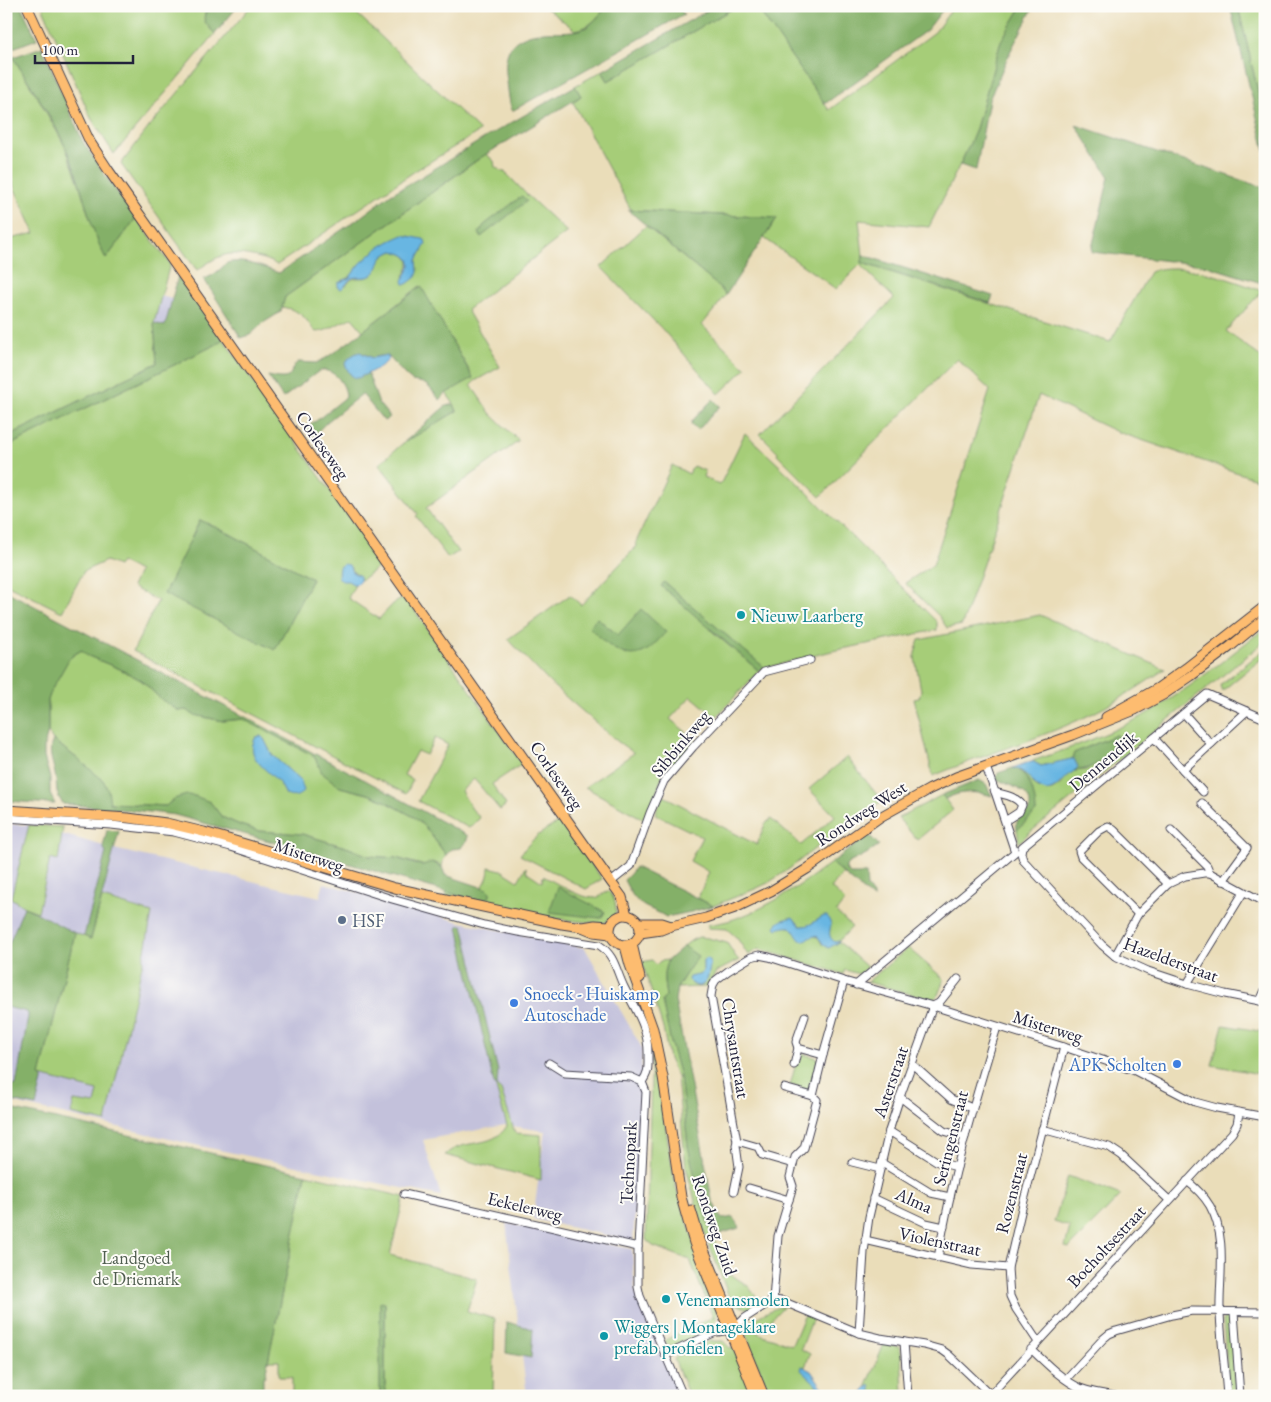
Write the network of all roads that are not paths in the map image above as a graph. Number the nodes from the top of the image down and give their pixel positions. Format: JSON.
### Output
{"nodes":[{"id":1,"x":27,"y":6,"type":"edge"},
{"id":2,"x":1265,"y":606,"type":"edge"},
{"id":3,"x":1265,"y":618,"type":"edge"},
{"id":4,"x":810,"y":660,"type":"dead end"},
{"id":5,"x":1247,"y":711,"type":"junction"},
{"id":6,"x":1187,"y":717,"type":"dead end"},
{"id":7,"x":1265,"y":719,"type":"edge"},
{"id":8,"x":1073,"y":735,"type":"junction"},
{"id":9,"x":1154,"y":738,"type":"junction"},
{"id":10,"x":1211,"y":744,"type":"junction"},
{"id":11,"x":986,"y":767,"type":"junction"},
{"id":12,"x":1183,"y":770,"type":"junction"},
{"id":13,"x":995,"y":792,"type":"junction"},
{"id":14,"x":1203,"y":792,"type":"dead end"},
{"id":15,"x":1202,"y":803,"type":"dead end"},
{"id":16,"x":6,"y":810,"type":"edge"},
{"id":17,"x":6,"y":818,"type":"edge"},
{"id":18,"x":1005,"y":821,"type":"junction"},
{"id":19,"x":1171,"y":830,"type":"dead end"},
{"id":20,"x":1021,"y":853,"type":"joint"},
{"id":21,"x":1210,"y":874,"type":"junction"},
{"id":22,"x":1223,"y":881,"type":"junction"},
{"id":23,"x":1168,"y":884,"type":"junction"},
{"id":24,"x":613,"y":885,"type":"junction"},
{"id":25,"x":1243,"y":893,"type":"junction"},
{"id":26,"x":1265,"y":903,"type":"edge"},
{"id":27,"x":1138,"y":914,"type":"junction"},
{"id":28,"x":624,"y":915,"type":"junction"},
{"id":29,"x":640,"y":928,"type":"junction"},
{"id":30,"x":610,"y":930,"type":"junction"},
{"id":31,"x":599,"y":945,"type":"joint"},
{"id":32,"x":628,"y":945,"type":"junction"},
{"id":33,"x":1115,"y":956,"type":"junction"},
{"id":34,"x":958,"y":979,"type":"dead end"},
{"id":35,"x":844,"y":981,"type":"junction"},
{"id":36,"x":1187,"y":984,"type":"junction"},
{"id":37,"x":856,"y":985,"type":"junction"},
{"id":38,"x":1265,"y":990,"type":"edge"},
{"id":39,"x":1262,"y":1001,"type":"edge"},
{"id":40,"x":933,"y":1006,"type":"junction"},
{"id":41,"x":805,"y":1016,"type":"dead end"},
{"id":42,"x":997,"y":1027,"type":"junction"},
{"id":43,"x":1064,"y":1047,"type":"junction"},
{"id":44,"x":798,"y":1048,"type":"junction"},
{"id":45,"x":823,"y":1056,"type":"junction"},
{"id":46,"x":548,"y":1064,"type":"dead end"},
{"id":47,"x":912,"y":1064,"type":"junction"},
{"id":48,"x":794,"y":1065,"type":"dead end"},
{"id":49,"x":642,"y":1082,"type":"junction"},
{"id":50,"x":784,"y":1088,"type":"dead end"},
{"id":51,"x":813,"y":1096,"type":"junction"},
{"id":52,"x":900,"y":1098,"type":"junction"},
{"id":53,"x":972,"y":1108,"type":"junction"},
{"id":54,"x":1239,"y":1113,"type":"junction"},
{"id":55,"x":1265,"y":1117,"type":"edge"},
{"id":56,"x":1042,"y":1129,"type":"junction"},
{"id":57,"x":889,"y":1131,"type":"junction"},
{"id":58,"x":964,"y":1137,"type":"junction"},
{"id":59,"x":737,"y":1141,"type":"junction"},
{"id":60,"x":852,"y":1162,"type":"dead end"},
{"id":61,"x":794,"y":1164,"type":"junction"},
{"id":62,"x":881,"y":1166,"type":"junction"},
{"id":63,"x":957,"y":1167,"type":"junction"},
{"id":64,"x":1187,"y":1181,"type":"junction"},
{"id":65,"x":749,"y":1188,"type":"dead end"},
{"id":66,"x":734,"y":1191,"type":"dead end"},
{"id":67,"x":404,"y":1194,"type":"dead end"},
{"id":68,"x":950,"y":1197,"type":"junction"},
{"id":69,"x":874,"y":1198,"type":"junction"},
{"id":70,"x":789,"y":1200,"type":"junction"},
{"id":71,"x":1169,"y":1200,"type":"junction"},
{"id":72,"x":944,"y":1227,"type":"junction"},
{"id":73,"x":865,"y":1240,"type":"junction"},
{"id":74,"x":638,"y":1247,"type":"junction"},
{"id":75,"x":938,"y":1258,"type":"junction"},
{"id":76,"x":1008,"y":1268,"type":"junction"},
{"id":77,"x":773,"y":1300,"type":"junction"},
{"id":78,"x":1220,"y":1312,"type":"junction"},
{"id":79,"x":1234,"y":1312,"type":"junction"},
{"id":80,"x":1265,"y":1312,"type":"edge"},
{"id":81,"x":731,"y":1325,"type":"junction"},
{"id":82,"x":859,"y":1333,"type":"junction"},
{"id":83,"x":904,"y":1342,"type":"junction"},
{"id":84,"x":1038,"y":1342,"type":"junction"},
{"id":85,"x":1031,"y":1349,"type":"junction"},
{"id":86,"x":666,"y":1355,"type":"junction"},
{"id":87,"x":1066,"y":1379,"type":"junction"},
{"id":88,"x":989,"y":1395,"type":"edge"},
{"id":89,"x":683,"y":1396,"type":"edge"},
{"id":90,"x":756,"y":1396,"type":"edge"},
{"id":91,"x":764,"y":1396,"type":"edge"},
{"id":92,"x":908,"y":1396,"type":"edge"},
{"id":93,"x":1115,"y":1396,"type":"edge"},
{"id":94,"x":1227,"y":1396,"type":"edge"},
{"id":95,"x":1240,"y":1396,"type":"edge"}],
"edges":[{"from":1,"to":24,"type":"main road","name":"Corleseweg"},
{"from":2,"to":8,"type":"main road","name":"Rondweg West"},
{"from":3,"to":8,"type":"main road","name":"Rondweg West"},
{"from":4,"to":24,"type":"street","name":"Sibbinkweg"},
{"from":5,"to":7,"type":"street"},
{"from":5,"to":9,"type":"street","name":"Dennendijk"},
{"from":5,"to":10,"type":"street"},
{"from":6,"to":10,"type":"street"},
{"from":8,"to":11,"type":"main road","name":"Rondweg West"},
{"from":9,"to":12,"type":"street"},
{"from":9,"to":20,"type":"street","name":"Dennendijk"},
{"from":10,"to":12,"type":"street"},
{"from":11,"to":13,"type":"street"},
{"from":11,"to":29,"type":"main road","name":"Rondweg West"},
{"from":12,"to":14,"type":"street"},
{"from":13,"to":18,"type":"street"},
{"from":13,"to":18,"type":"street"},
{"from":15,"to":22,"type":"street"},
{"from":16,"to":30,"type":"main road","name":"Misterweg"},
{"from":17,"to":31,"type":"street","name":"Misterweg"},
{"from":18,"to":37,"type":"street"},
{"from":19,"to":21,"type":"street"},
{"from":20,"to":33,"type":"street","name":"Hazelderstraat"},
{"from":21,"to":22,"type":"street"},
{"from":21,"to":23,"type":"street"},
{"from":22,"to":25,"type":"street"},
{"from":23,"to":27,"type":"street"},
{"from":23,"to":27,"type":"street"},
{"from":24,"to":28,"type":"main road","name":"Corleseweg"},
{"from":25,"to":26,"type":"street"},
{"from":25,"to":36,"type":"street"},
{"from":27,"to":33,"type":"street"},
{"from":28,"to":29,"type":"main road"},
{"from":28,"to":30,"type":"main road"},
{"from":29,"to":32,"type":"main road"},
{"from":30,"to":32,"type":"main road"},
{"from":31,"to":49,"type":"street","name":"Technopark"},
{"from":32,"to":81,"type":"main road","name":"Rondweg Zuid"},
{"from":33,"to":36,"type":"street","name":"Hazelderstraat"},
{"from":34,"to":40,"type":"street"},
{"from":35,"to":37,"type":"street","name":"Misterweg"},
{"from":35,"to":45,"type":"street"},
{"from":35,"to":59,"type":"street","name":"Chrysantstraat"},
{"from":36,"to":39,"type":"street","name":"Hazelderstraat"},
{"from":37,"to":40,"type":"street","name":"Misterweg"},
{"from":38,"to":39,"type":"street"},
{"from":40,"to":42,"type":"street","name":"Misterweg"},
{"from":40,"to":47,"type":"street","name":"Asterstraat"},
{"from":41,"to":44,"type":"street"},
{"from":42,"to":43,"type":"street","name":"Misterweg"},
{"from":42,"to":53,"type":"street","name":"Seringenstraat"},
{"from":43,"to":54,"type":"street","name":"Misterweg"},
{"from":43,"to":56,"type":"street","name":"Rozenstraat"},
{"from":44,"to":45,"type":"street"},
{"from":44,"to":48,"type":"street"},
{"from":45,"to":51,"type":"street"},
{"from":46,"to":49,"type":"street"},
{"from":47,"to":52,"type":"street","name":"Asterstraat"},
{"from":47,"to":53,"type":"street"},
{"from":49,"to":74,"type":"street","name":"Technopark"},
{"from":50,"to":51,"type":"street"},
{"from":51,"to":61,"type":"street"},
{"from":52,"to":57,"type":"street","name":"Asterstraat"},
{"from":52,"to":58,"type":"street"},
{"from":53,"to":58,"type":"street","name":"Seringenstraat"},
{"from":54,"to":55,"type":"street","name":"Misterweg"},
{"from":54,"to":64,"type":"street","name":"Bocholtsestraat"},
{"from":56,"to":71,"type":"street"},
{"from":56,"to":76,"type":"street","name":"Rozenstraat"},
{"from":57,"to":62,"type":"street","name":"Asterstraat"},
{"from":57,"to":63,"type":"street"},
{"from":58,"to":63,"type":"street","name":"Seringenstraat"},
{"from":59,"to":61,"type":"street"},
{"from":59,"to":66,"type":"street","name":"Chrysantstraat"},
{"from":60,"to":62,"type":"street"},
{"from":61,"to":70,"type":"street"},
{"from":62,"to":68,"type":"street","name":"Alma"},
{"from":62,"to":69,"type":"street","name":"Asterstraat"},
{"from":63,"to":68,"type":"street","name":"Seringenstraat"},
{"from":64,"to":71,"type":"street","name":"Bocholtsestraat"},
{"from":64,"to":78,"type":"street"},
{"from":65,"to":70,"type":"street"},
{"from":67,"to":74,"type":"street","name":"Eekelerweg"},
{"from":68,"to":72,"type":"street","name":"Seringenstraat"},
{"from":69,"to":72,"type":"street","name":"Alma"},
{"from":69,"to":73,"type":"street","name":"Asterstraat"},
{"from":70,"to":77,"type":"street"},
{"from":71,"to":84,"type":"street","name":"Bocholtsestraat"},
{"from":72,"to":75,"type":"street","name":"Seringenstraat"},
{"from":73,"to":75,"type":"street","name":"Violenstraat"},
{"from":73,"to":82,"type":"street","name":"Asterstraat"},
{"from":74,"to":86,"type":"street","name":"Technopark"},
{"from":75,"to":76,"type":"street","name":"Violenstraat"},
{"from":76,"to":84,"type":"street","name":"Rozenstraat"},
{"from":77,"to":81,"type":"street"},
{"from":77,"to":82,"type":"street"},
{"from":78,"to":79,"type":"street"},
{"from":78,"to":87,"type":"street"},
{"from":78,"to":94,"type":"street"},
{"from":79,"to":80,"type":"street"},
{"from":79,"to":95,"type":"street"},
{"from":81,"to":86,"type":"street"},
{"from":81,"to":90,"type":"main road","name":"Rondweg Zuid"},
{"from":81,"to":91,"type":"main road","name":"Rondweg Zuid"},
{"from":82,"to":83,"type":"street"},
{"from":83,"to":88,"type":"street"},
{"from":83,"to":92,"type":"street"},
{"from":84,"to":85,"type":"street","name":"Bocholtsestraat"},
{"from":85,"to":87,"type":"street"},
{"from":85,"to":88,"type":"street","name":"Bocholtsestraat"},
{"from":86,"to":89,"type":"street","name":"Technopark"},
{"from":87,"to":93,"type":"street"}]}
